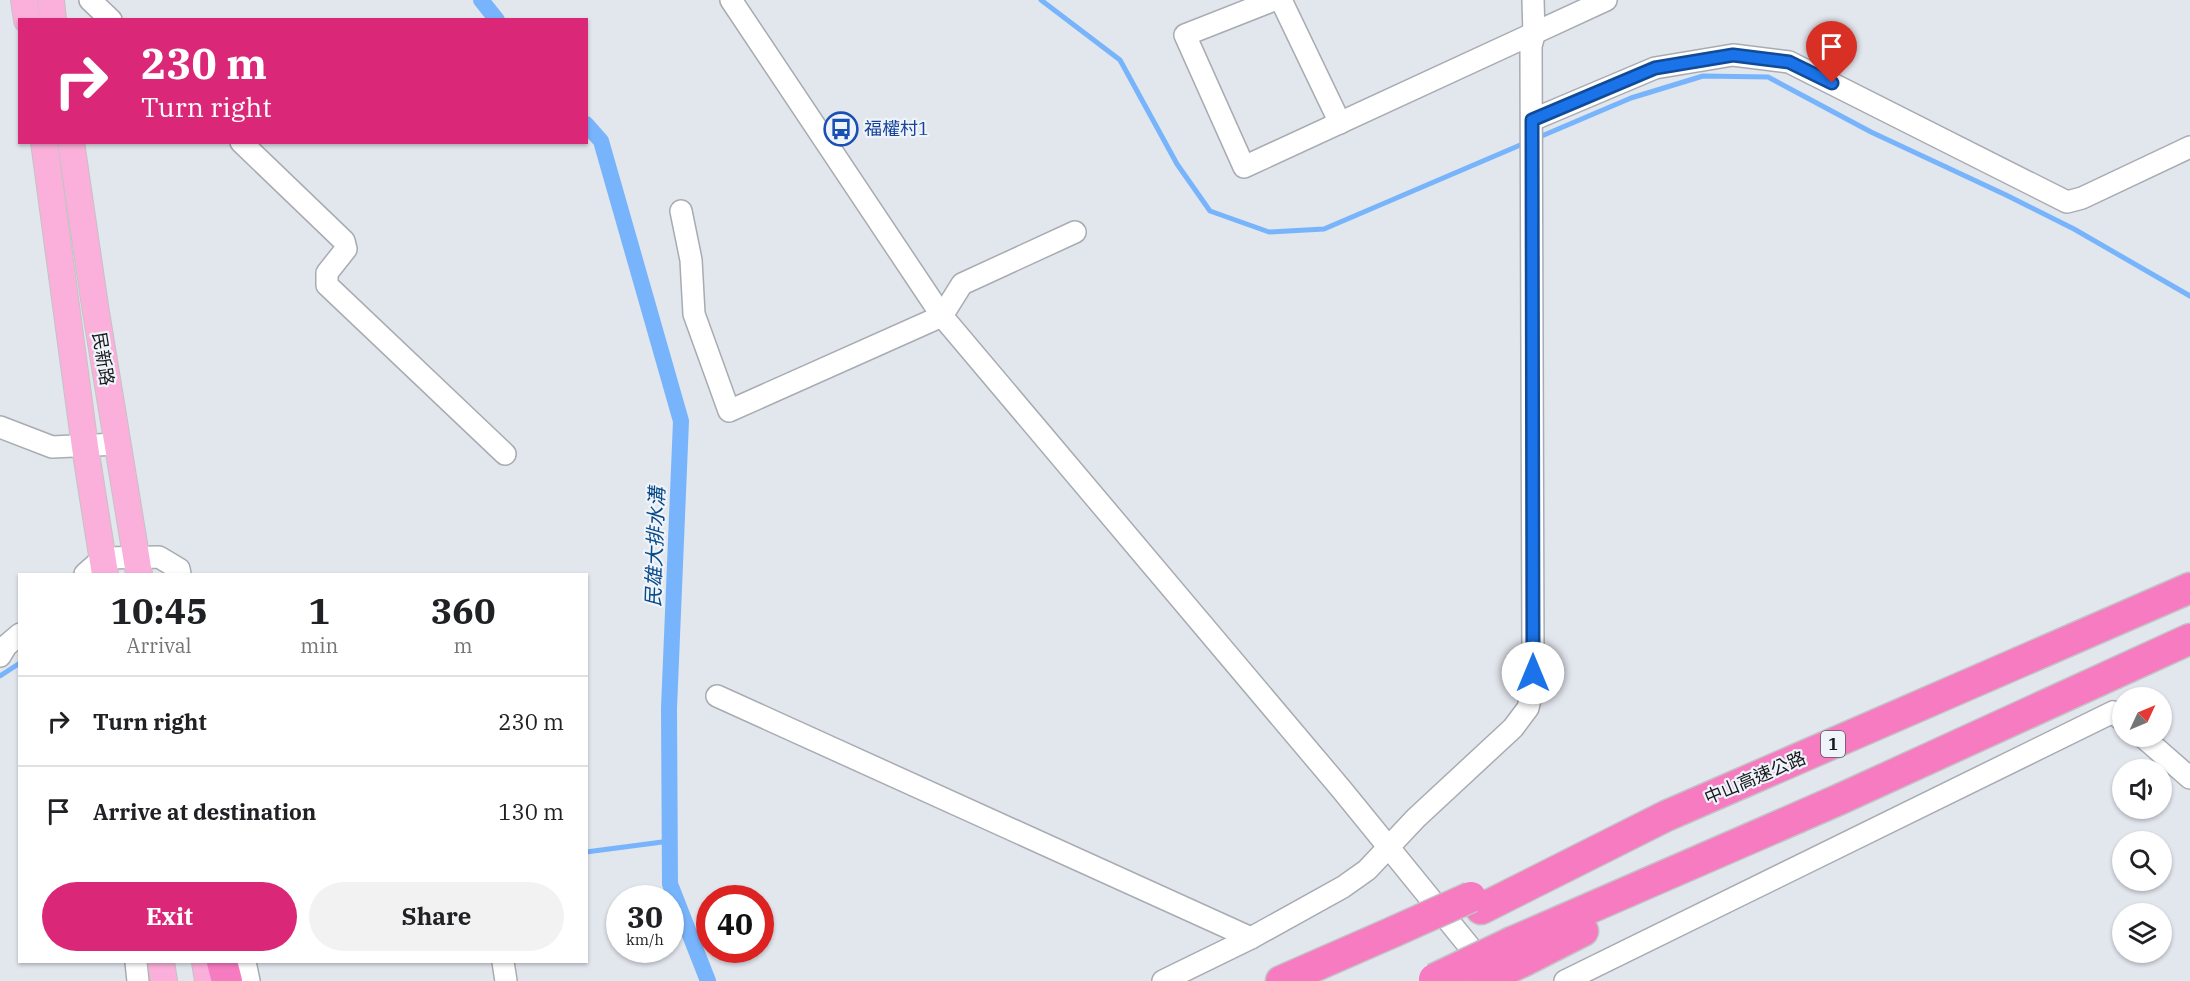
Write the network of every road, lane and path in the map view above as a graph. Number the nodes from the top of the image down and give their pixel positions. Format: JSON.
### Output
{"nodes":[{"id":1,"x":24,"y":0,"type":"edge"},
{"id":2,"x":51,"y":0,"type":"edge"},
{"id":3,"x":90,"y":0,"type":"edge"},
{"id":4,"x":731,"y":0,"type":"edge"},
{"id":5,"x":1274,"y":0,"type":"edge"},
{"id":6,"x":1281,"y":0,"type":"edge"},
{"id":7,"x":1533,"y":0,"type":"edge"},
{"id":8,"x":1606,"y":0,"type":"edge"},
{"id":9,"x":27,"y":18,"type":"edge"},
{"id":10,"x":53,"y":18,"type":"edge"},
{"id":11,"x":109,"y":18,"type":"edge"},
{"id":12,"x":1534,"y":35,"type":"junction"},
{"id":13,"x":1340,"y":123,"type":"junction"},
{"id":14,"x":1532,"y":133,"type":"junction"},
{"id":15,"x":44,"y":144,"type":"edge"},
{"id":16,"x":71,"y":144,"type":"edge"},
{"id":17,"x":242,"y":144,"type":"edge"},
{"id":18,"x":2190,"y":147,"type":"edge"},
{"id":19,"x":681,"y":210,"type":"dead end"},
{"id":20,"x":1075,"y":232,"type":"dead end"},
{"id":21,"x":942,"y":316,"type":"junction"},
{"id":22,"x":0,"y":427,"type":"edge"},
{"id":23,"x":118,"y":444,"type":"junction"},
{"id":24,"x":85,"y":447,"type":"junction"},
{"id":25,"x":505,"y":454,"type":"dead end"},
{"id":26,"x":138,"y":566,"type":"edge"},
{"id":27,"x":98,"y":569,"type":"edge"},
{"id":28,"x":180,"y":573,"type":"edge"},
{"id":29,"x":2190,"y":588,"type":"edge"},
{"id":30,"x":18,"y":636,"type":"edge"},
{"id":31,"x":2190,"y":639,"type":"edge"},
{"id":32,"x":0,"y":656,"type":"edge"},
{"id":33,"x":717,"y":696,"type":"dead end"},
{"id":34,"x":2112,"y":712,"type":"edge"},
{"id":35,"x":2155,"y":747,"type":"edge"},
{"id":36,"x":2190,"y":778,"type":"edge"},
{"id":37,"x":1388,"y":848,"type":"junction"},
{"id":38,"x":1251,"y":938,"type":"junction"},
{"id":39,"x":1399,"y":939,"type":"junction"},
{"id":40,"x":1518,"y":952,"type":"junction"},
{"id":41,"x":136,"y":963,"type":"edge"},
{"id":42,"x":161,"y":963,"type":"edge"},
{"id":43,"x":205,"y":963,"type":"edge"},
{"id":44,"x":222,"y":963,"type":"edge"},
{"id":45,"x":245,"y":963,"type":"edge"},
{"id":46,"x":503,"y":963,"type":"edge"},
{"id":47,"x":1431,"y":980,"type":"edge"},
{"id":48,"x":138,"y":981,"type":"edge"},
{"id":49,"x":164,"y":981,"type":"edge"},
{"id":50,"x":207,"y":981,"type":"edge"},
{"id":51,"x":227,"y":981,"type":"edge"},
{"id":52,"x":249,"y":981,"type":"edge"},
{"id":53,"x":506,"y":981,"type":"edge"},
{"id":54,"x":1163,"y":981,"type":"edge"},
{"id":55,"x":1281,"y":981,"type":"edge"},
{"id":56,"x":1326,"y":981,"type":"edge"},
{"id":57,"x":1481,"y":981,"type":"edge"},
{"id":58,"x":1497,"y":981,"type":"edge"},
{"id":59,"x":1565,"y":981,"type":"edge"}],
"edges":[{"from":1,"to":9,"type":"main road"},
{"from":2,"to":10,"type":"main road"},
{"from":3,"to":11,"type":"street"},
{"from":4,"to":21,"type":"street"},
{"from":5,"to":13,"type":"street"},
{"from":6,"to":13,"type":"street"},
{"from":7,"to":12,"type":"street"},
{"from":8,"to":12,"type":"street"},
{"from":12,"to":13,"type":"street"},
{"from":12,"to":14,"type":"street"},
{"from":14,"to":18,"type":"street"},
{"from":14,"to":37,"type":"street"},
{"from":15,"to":24,"type":"main road","name":"民新路"},
{"from":16,"to":23,"type":"main road","name":"民新路"},
{"from":17,"to":25,"type":"street"},
{"from":19,"to":21,"type":"street"},
{"from":20,"to":21,"type":"street"},
{"from":21,"to":37,"type":"street"},
{"from":22,"to":24,"type":"street"},
{"from":23,"to":24,"type":"street"},
{"from":23,"to":26,"type":"main road","name":"民新路"},
{"from":24,"to":27,"type":"main road","name":"民新路"},
{"from":26,"to":27,"type":"street"},
{"from":26,"to":28,"type":"street"},
{"from":29,"to":39,"type":"highway","name":"中山高速公路","number":"1"},
{"from":30,"to":32,"type":"street"},
{"from":31,"to":40,"type":"highway"},
{"from":33,"to":38,"type":"street"},
{"from":34,"to":59,"type":"street"},
{"from":35,"to":36,"type":"street"},
{"from":37,"to":38,"type":"street"},
{"from":37,"to":58,"type":"street"},
{"from":38,"to":54,"type":"street"},
{"from":39,"to":55,"type":"highway"},
{"from":39,"to":56,"type":"highway","name":"中山高速公路","number":"1"},
{"from":40,"to":47,"type":"highway","bridge":true},
{"from":40,"to":57,"type":"highway","bridge":true},
{"from":41,"to":48,"type":"street"},
{"from":42,"to":49,"type":"main road"},
{"from":43,"to":50,"type":"main road"},
{"from":44,"to":51,"type":"highway"},
{"from":45,"to":52,"type":"street"},
{"from":46,"to":53,"type":"street"}]}
